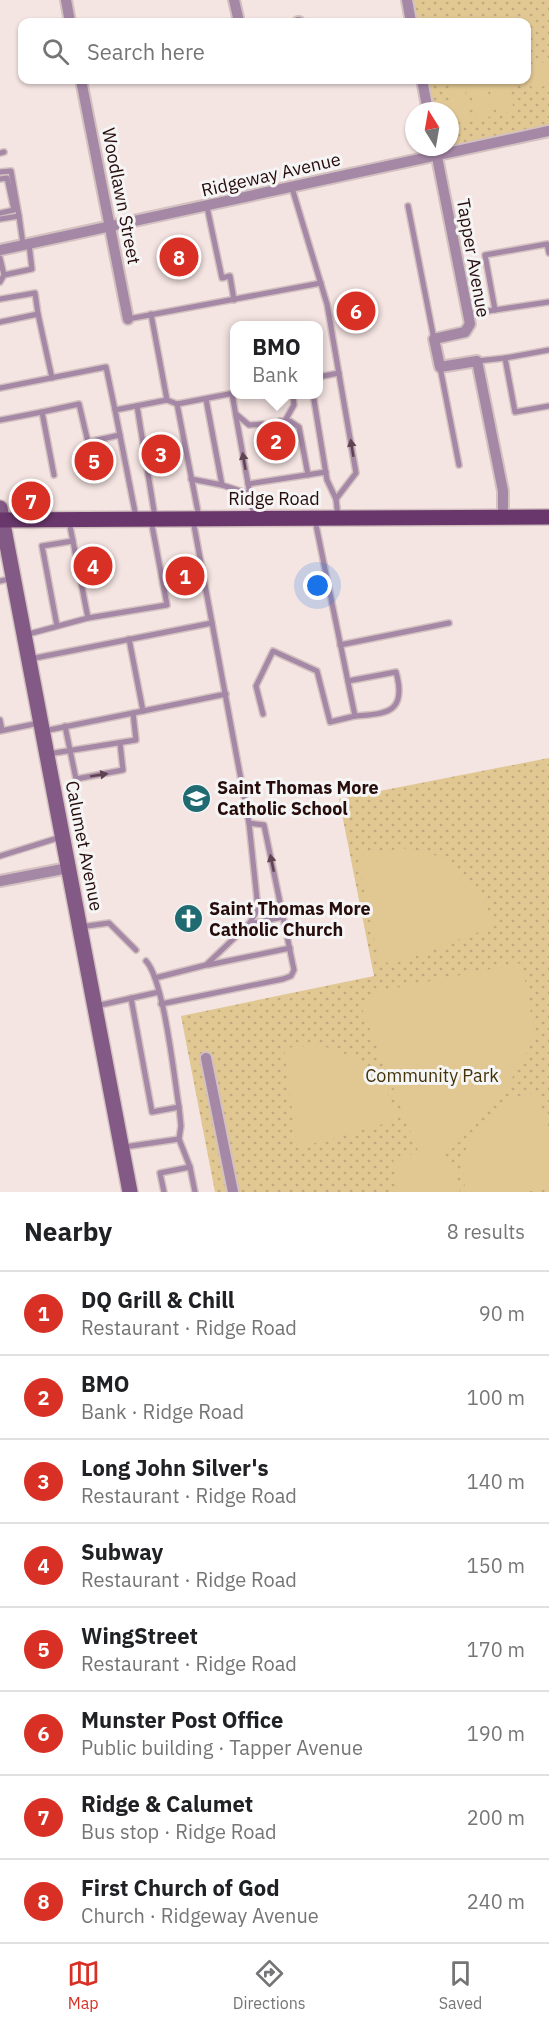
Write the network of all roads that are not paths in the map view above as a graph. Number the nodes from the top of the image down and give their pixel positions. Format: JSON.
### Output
{"nodes":[{"id":1,"x":66,"y":0,"type":"edge"},
{"id":2,"x":234,"y":0,"type":"edge"},
{"id":3,"x":407,"y":0,"type":"edge"},
{"id":4,"x":69,"y":18,"type":"edge"},
{"id":5,"x":238,"y":18,"type":"edge"},
{"id":6,"x":410,"y":18,"type":"edge"},
{"id":7,"x":82,"y":84,"type":"edge"},
{"id":8,"x":423,"y":84,"type":"edge"},
{"id":9,"x":426,"y":102,"type":"edge"},
{"id":10,"x":549,"y":131,"type":"edge"},
{"id":11,"x":459,"y":147,"type":"edge"},
{"id":12,"x":417,"y":156,"type":"edge"},
{"id":13,"x":437,"y":156,"type":"edge"},
{"id":14,"x":0,"y":172,"type":"edge"},
{"id":15,"x":0,"y":179,"type":"edge"},
{"id":16,"x":292,"y":188,"type":"junction"},
{"id":17,"x":408,"y":206,"type":"dead end"},
{"id":18,"x":207,"y":207,"type":"junction"},
{"id":19,"x":0,"y":213,"type":"edge"},
{"id":20,"x":19,"y":216,"type":"junction"},
{"id":21,"x":0,"y":219,"type":"edge"},
{"id":22,"x":110,"y":227,"type":"junction"},
{"id":23,"x":26,"y":244,"type":"junction"},
{"id":24,"x":0,"y":250,"type":"edge"},
{"id":25,"x":549,"y":253,"type":"edge"},
{"id":26,"x":0,"y":258,"type":"edge"},
{"id":27,"x":4,"y":275,"type":"junction"},
{"id":28,"x":0,"y":282,"type":"edge"},
{"id":29,"x":321,"y":283,"type":"junction"},
{"id":30,"x":0,"y":299,"type":"edge"},
{"id":31,"x":234,"y":300,"type":"junction"},
{"id":32,"x":549,"y":302,"type":"edge"},
{"id":33,"x":495,"y":310,"type":"junction"},
{"id":34,"x":38,"y":314,"type":"junction"},
{"id":35,"x":152,"y":314,"type":"junction"},
{"id":36,"x":468,"y":314,"type":"junction"},
{"id":37,"x":128,"y":319,"type":"joint"},
{"id":38,"x":0,"y":322,"type":"edge"},
{"id":39,"x":434,"y":339,"type":"junction"},
{"id":40,"x":549,"y":350,"type":"edge"},
{"id":41,"x":505,"y":358,"type":"junction"},
{"id":42,"x":477,"y":361,"type":"junction"},
{"id":43,"x":440,"y":367,"type":"junction"},
{"id":44,"x":339,"y":373,"type":"junction"},
{"id":45,"x":323,"y":376,"type":"edge"},
{"id":46,"x":52,"y":378,"type":"junction"},
{"id":47,"x":0,"y":388,"type":"edge"},
{"id":48,"x":230,"y":394,"type":"edge"},
{"id":49,"x":206,"y":399,"type":"junction"},
{"id":50,"x":234,"y":399,"type":"edge"},
{"id":51,"x":293,"y":399,"type":"edge"},
{"id":52,"x":314,"y":399,"type":"edge"},
{"id":53,"x":167,"y":400,"type":"junction"},
{"id":54,"x":177,"y":404,"type":"junction"},
{"id":55,"x":137,"y":406,"type":"junction"},
{"id":56,"x":549,"y":406,"type":"edge"},
{"id":57,"x":115,"y":410,"type":"junction"},
{"id":58,"x":42,"y":412,"type":"junction"},
{"id":59,"x":235,"y":413,"type":"junction"},
{"id":60,"x":0,"y":420,"type":"edge"},
{"id":61,"x":263,"y":424,"type":"dead end"},
{"id":62,"x":120,"y":435,"type":"junction"},
{"id":63,"x":459,"y":465,"type":"dead end"},
{"id":64,"x":326,"y":472,"type":"junction"},
{"id":65,"x":54,"y":475,"type":"dead end"},
{"id":66,"x":308,"y":475,"type":"junction"},
{"id":67,"x":191,"y":479,"type":"junction"},
{"id":68,"x":248,"y":484,"type":"junction"},
{"id":69,"x":222,"y":485,"type":"junction"},
{"id":70,"x":249,"y":494,"type":"junction"},
{"id":71,"x":336,"y":499,"type":"junction"},
{"id":72,"x":1,"y":516,"type":"edge"},
{"id":73,"x":549,"y":517,"type":"edge"},
{"id":74,"x":254,"y":518,"type":"junction"},
{"id":75,"x":315,"y":518,"type":"junction"},
{"id":76,"x":338,"y":518,"type":"junction"},
{"id":77,"x":503,"y":518,"type":"junction"},
{"id":78,"x":69,"y":519,"type":"junction"},
{"id":79,"x":147,"y":519,"type":"junction"},
{"id":80,"x":196,"y":519,"type":"junction"},
{"id":81,"x":73,"y":541,"type":"junction"},
{"id":82,"x":7,"y":579,"type":"edge"},
{"id":83,"x":88,"y":618,"type":"junction"},
{"id":84,"x":212,"y":623,"type":"junction"},
{"id":85,"x":449,"y":623,"type":"dead end"},
{"id":86,"x":57,"y":626,"type":"junction"},
{"id":87,"x":24,"y":635,"type":"junction"},
{"id":88,"x":129,"y":639,"type":"junction"},
{"id":89,"x":340,"y":645,"type":"junction"},
{"id":90,"x":28,"y":659,"type":"junction"},
{"id":91,"x":348,"y":681,"type":"junction"},
{"id":92,"x":226,"y":694,"type":"junction"},
{"id":93,"x":143,"y":711,"type":"junction"},
{"id":94,"x":133,"y":713,"type":"junction"},
{"id":95,"x":263,"y":714,"type":"dead end"},
{"id":96,"x":354,"y":716,"type":"junction"},
{"id":97,"x":0,"y":720,"type":"edge"},
{"id":98,"x":65,"y":726,"type":"junction"},
{"id":99,"x":41,"y":727,"type":"junction"},
{"id":100,"x":1,"y":730,"type":"edge"},
{"id":101,"x":120,"y":743,"type":"junction"},
{"id":102,"x":69,"y":751,"type":"junction"},
{"id":103,"x":46,"y":754,"type":"junction"},
{"id":104,"x":249,"y":823,"type":"junction"},
{"id":105,"x":62,"y":837,"type":"junction"},
{"id":106,"x":0,"y":856,"type":"edge"},
{"id":107,"x":68,"y":868,"type":"junction"},
{"id":108,"x":0,"y":881,"type":"edge"},
{"id":109,"x":283,"y":917,"type":"junction"},
{"id":110,"x":249,"y":924,"type":"junction"},
{"id":111,"x":80,"y":928,"type":"junction"},
{"id":112,"x":290,"y":948,"type":"junction"},
{"id":113,"x":136,"y":950,"type":"dead end"},
{"id":114,"x":146,"y":961,"type":"dead end"},
{"id":115,"x":206,"y":965,"type":"junction"},
{"id":116,"x":155,"y":978,"type":"junction"},
{"id":117,"x":159,"y":992,"type":"junction"},
{"id":118,"x":131,"y":998,"type":"junction"},
{"id":119,"x":161,"y":1004,"type":"junction"},
{"id":120,"x":95,"y":1006,"type":"junction"},
{"id":121,"x":206,"y":1058,"type":"dead end"},
{"id":122,"x":179,"y":1107,"type":"junction"},
{"id":123,"x":179,"y":1139,"type":"junction"},
{"id":124,"x":122,"y":1148,"type":"junction"},
{"id":125,"x":190,"y":1167,"type":"junction"},
{"id":126,"x":130,"y":1192,"type":"edge"},
{"id":127,"x":164,"y":1192,"type":"edge"},
{"id":128,"x":195,"y":1192,"type":"edge"},
{"id":129,"x":233,"y":1192,"type":"edge"}],
"edges":[{"from":1,"to":4,"type":"street"},
{"from":2,"to":5,"type":"street"},
{"from":3,"to":6,"type":"street"},
{"from":7,"to":22,"type":"street","name":"Woodlawn Street"},
{"from":8,"to":9,"type":"street"},
{"from":10,"to":11,"type":"street","name":"Ridgeway Avenue"},
{"from":12,"to":16,"type":"street","name":"Ridgeway Avenue"},
{"from":13,"to":36,"type":"street","name":"Tapper Avenue"},
{"from":14,"to":20,"type":"lane"},
{"from":15,"to":19,"type":"lane"},
{"from":16,"to":18,"type":"street","name":"Ridgeway Avenue"},
{"from":16,"to":29,"type":"lane"},
{"from":17,"to":39,"type":"lane"},
{"from":18,"to":22,"type":"street","name":"Ridgeway Avenue"},
{"from":18,"to":31,"type":"lane"},
{"from":20,"to":21,"type":"lane"},
{"from":20,"to":23,"type":"lane"},
{"from":22,"to":23,"type":"street","name":"Ridgeway Avenue"},
{"from":22,"to":37,"type":"street","name":"Woodlawn Street"},
{"from":23,"to":24,"type":"street","name":"Ridgeway Avenue"},
{"from":23,"to":27,"type":"lane"},
{"from":25,"to":33,"type":"lane"},
{"from":26,"to":27,"type":"lane"},
{"from":27,"to":28,"type":"lane"},
{"from":29,"to":31,"type":"lane"},
{"from":29,"to":44,"type":"lane"},
{"from":30,"to":34,"type":"lane"},
{"from":31,"to":35,"type":"lane"},
{"from":32,"to":33,"type":"lane"},
{"from":33,"to":36,"type":"lane"},
{"from":34,"to":38,"type":"lane"},
{"from":34,"to":46,"type":"lane"},
{"from":35,"to":37,"type":"lane"},
{"from":35,"to":53,"type":"lane"},
{"from":36,"to":39,"type":"street","name":"Tapper Avenue"},
{"from":39,"to":43,"type":"street"},
{"from":40,"to":41,"type":"lane"},
{"from":41,"to":42,"type":"lane"},
{"from":41,"to":56,"type":"lane"},
{"from":42,"to":43,"type":"street"},
{"from":42,"to":77,"type":"street"},
{"from":43,"to":63,"type":"lane"},
{"from":44,"to":45,"type":"lane"},
{"from":71,"to":44,"type":"lane","one_way":true},
{"from":46,"to":47,"type":"lane"},
{"from":46,"to":57,"type":"lane"},
{"from":48,"to":49,"type":"lane"},
{"from":49,"to":54,"type":"lane"},
{"from":49,"to":69,"type":"lane"},
{"from":50,"to":59,"type":"lane"},
{"from":51,"to":66,"type":"lane"},
{"from":52,"to":64,"type":"lane"},
{"from":53,"to":54,"type":"lane"},
{"from":53,"to":55,"type":"lane"},
{"from":54,"to":67,"type":"lane"},
{"from":55,"to":57,"type":"lane"},
{"from":55,"to":79,"type":"lane"},
{"from":57,"to":62,"type":"lane"},
{"from":58,"to":60,"type":"lane"},
{"from":58,"to":62,"type":"lane"},
{"from":58,"to":65,"type":"lane"},
{"from":59,"to":61,"type":"lane"},
{"from":68,"to":59,"type":"lane","one_way":true},
{"from":62,"to":79,"type":"lane"},
{"from":64,"to":66,"type":"lane"},
{"from":64,"to":71,"type":"lane"},
{"from":66,"to":68,"type":"lane"},
{"from":67,"to":69,"type":"lane"},
{"from":67,"to":80,"type":"lane"},
{"from":68,"to":70,"type":"lane"},
{"from":69,"to":70,"type":"lane"},
{"from":70,"to":74,"type":"lane"},
{"from":71,"to":76,"type":"lane"},
{"from":72,"to":78,"type":"main road","name":"Ridge Road"},
{"from":72,"to":82,"type":"main road","name":"Calumet Avenue"},
{"from":73,"to":77,"type":"main road","name":"Ridge Road"},
{"from":74,"to":75,"type":"main road","name":"Ridge Road"},
{"from":74,"to":80,"type":"main road","name":"Ridge Road"},
{"from":75,"to":76,"type":"main road","name":"Ridge Road"},
{"from":75,"to":89,"type":"lane"},
{"from":76,"to":77,"type":"main road","name":"Ridge Road"},
{"from":78,"to":79,"type":"main road","name":"Ridge Road"},
{"from":78,"to":81,"type":"lane"},
{"from":79,"to":80,"type":"main road","name":"Ridge Road"},
{"from":79,"to":83,"type":"lane"},
{"from":80,"to":84,"type":"lane"},
{"from":81,"to":83,"type":"lane"},
{"from":81,"to":86,"type":"lane"},
{"from":82,"to":87,"type":"main road","name":"Calumet Avenue"},
{"from":83,"to":86,"type":"lane"},
{"from":84,"to":88,"type":"lane"},
{"from":84,"to":92,"type":"lane"},
{"from":85,"to":89,"type":"lane"},
{"from":86,"to":87,"type":"lane"},
{"from":87,"to":90,"type":"main road","name":"Calumet Avenue"},
{"from":88,"to":90,"type":"lane"},
{"from":88,"to":93,"type":"lane"},
{"from":89,"to":91,"type":"lane"},
{"from":90,"to":99,"type":"main road","name":"Calumet Avenue"},
{"from":91,"to":96,"type":"lane"},
{"from":91,"to":96,"type":"lane"},
{"from":92,"to":93,"type":"lane"},
{"from":92,"to":104,"type":"lane"},
{"from":93,"to":94,"type":"lane"},
{"from":94,"to":98,"type":"lane"},
{"from":94,"to":101,"type":"lane"},
{"from":95,"to":96,"type":"lane"},
{"from":97,"to":100,"type":"lane"},
{"from":98,"to":99,"type":"lane"},
{"from":98,"to":102,"type":"lane"},
{"from":99,"to":100,"type":"lane"},
{"from":99,"to":103,"type":"main road","name":"Calumet Avenue"},
{"from":101,"to":102,"type":"lane"},
{"from":102,"to":101,"type":"lane","one_way":true},
{"from":102,"to":103,"type":"lane"},
{"from":103,"to":105,"type":"main road","name":"Calumet Avenue"},
{"from":109,"to":104,"type":"lane","one_way":true},
{"from":104,"to":110,"type":"lane"},
{"from":105,"to":106,"type":"lane"},
{"from":105,"to":107,"type":"main road","name":"Calumet Avenue"},
{"from":107,"to":108,"type":"street"},
{"from":107,"to":111,"type":"main road","name":"Calumet Avenue"},
{"from":109,"to":110,"type":"lane"},
{"from":109,"to":112,"type":"lane"},
{"from":110,"to":115,"type":"lane"},
{"from":111,"to":113,"type":"lane"},
{"from":111,"to":120,"type":"main road","name":"Calumet Avenue"},
{"from":112,"to":115,"type":"lane"},
{"from":112,"to":119,"type":"lane"},
{"from":114,"to":116,"type":"lane"},
{"from":115,"to":116,"type":"lane"},
{"from":116,"to":117,"type":"lane"},
{"from":117,"to":118,"type":"lane"},
{"from":117,"to":119,"type":"lane"},
{"from":118,"to":120,"type":"lane"},
{"from":118,"to":122,"type":"lane"},
{"from":119,"to":122,"type":"lane"},
{"from":120,"to":124,"type":"main road","name":"Calumet Avenue"},
{"from":121,"to":129,"type":"street"},
{"from":122,"to":123,"type":"lane"},
{"from":123,"to":124,"type":"lane"},
{"from":123,"to":125,"type":"lane"},
{"from":124,"to":126,"type":"main road","name":"Calumet Avenue"},
{"from":125,"to":127,"type":"lane"},
{"from":125,"to":128,"type":"lane"}]}
